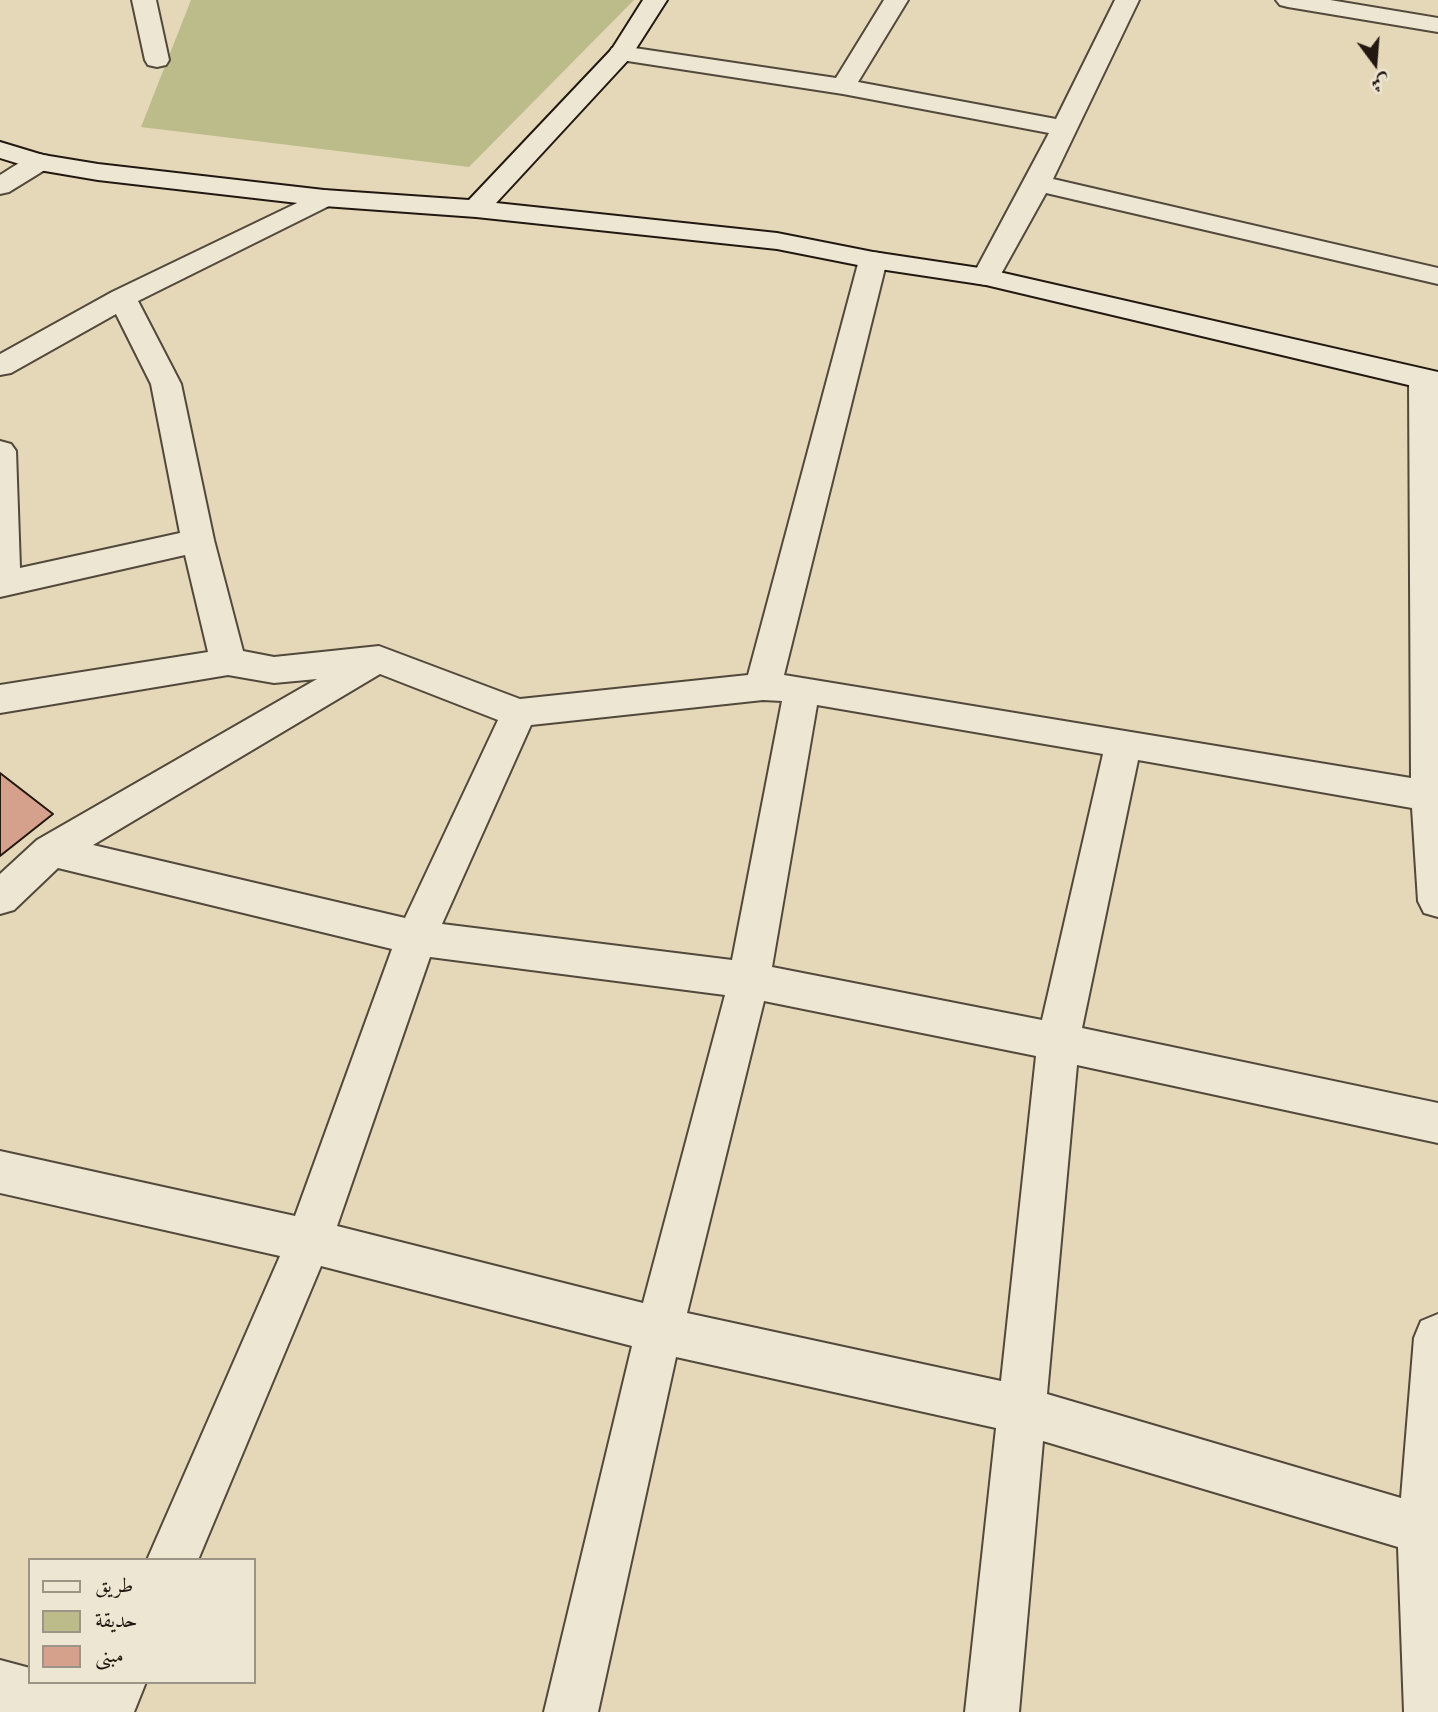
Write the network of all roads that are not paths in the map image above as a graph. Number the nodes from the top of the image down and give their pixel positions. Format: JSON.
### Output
{"nodes":[{"id":1,"x":144,"y":0,"type":"edge"},
{"id":2,"x":655,"y":0,"type":"edge"},
{"id":3,"x":896,"y":0,"type":"edge"},
{"id":4,"x":1127,"y":0,"type":"edge"},
{"id":5,"x":1287,"y":0,"type":"edge"},
{"id":6,"x":1438,"y":25,"type":"edge"},
{"id":7,"x":621,"y":53,"type":"junction"},
{"id":8,"x":158,"y":60,"type":"dead end"},
{"id":9,"x":843,"y":87,"type":"junction"},
{"id":10,"x":1063,"y":128,"type":"junction"},
{"id":11,"x":0,"y":150,"type":"edge"},
{"id":12,"x":39,"y":162,"type":"junction"},
{"id":13,"x":1038,"y":183,"type":"junction"},
{"id":14,"x":0,"y":186,"type":"edge"},
{"id":15,"x":324,"y":198,"type":"junction"},
{"id":16,"x":476,"y":209,"type":"junction"},
{"id":17,"x":873,"y":260,"type":"junction"},
{"id":18,"x":1438,"y":276,"type":"edge"},
{"id":19,"x":986,"y":277,"type":"junction"},
{"id":20,"x":122,"y":298,"type":"junction"},
{"id":21,"x":0,"y":366,"type":"edge"},
{"id":22,"x":1431,"y":381,"type":"edge"},
{"id":23,"x":0,"y":451,"type":"edge"},
{"id":24,"x":198,"y":540,"type":"junction"},
{"id":25,"x":2,"y":585,"type":"edge"},
{"id":26,"x":1432,"y":643,"type":"edge"},
{"id":27,"x":379,"y":659,"type":"junction"},
{"id":28,"x":228,"y":662,"type":"junction"},
{"id":29,"x":782,"y":688,"type":"junction"},
{"id":30,"x":0,"y":699,"type":"edge"},
{"id":31,"x":519,"y":713,"type":"junction"},
{"id":32,"x":1123,"y":745,"type":"junction"},
{"id":33,"x":1430,"y":796,"type":"junction"},
{"id":34,"x":51,"y":851,"type":"junction"},
{"id":35,"x":0,"y":898,"type":"edge"},
{"id":36,"x":1438,"y":901,"type":"edge"},
{"id":37,"x":416,"y":937,"type":"junction"},
{"id":38,"x":749,"y":980,"type":"junction"},
{"id":39,"x":1058,"y":1042,"type":"junction"},
{"id":40,"x":1438,"y":1123,"type":"edge"},
{"id":41,"x":0,"y":1172,"type":"edge"},
{"id":42,"x":309,"y":1241,"type":"junction"},
{"id":43,"x":659,"y":1330,"type":"junction"},
{"id":44,"x":1438,"y":1338,"type":"edge"},
{"id":45,"x":1021,"y":1410,"type":"junction"},
{"id":46,"x":1430,"y":1532,"type":"edge"},
{"id":47,"x":173,"y":1558,"type":"edge"},
{"id":48,"x":119,"y":1684,"type":"edge"},
{"id":49,"x":0,"y":1687,"type":"edge"},
{"id":50,"x":96,"y":1712,"type":"edge"},
{"id":51,"x":107,"y":1712,"type":"edge"},
{"id":52,"x":571,"y":1712,"type":"edge"},
{"id":53,"x":992,"y":1712,"type":"edge"},
{"id":54,"x":1431,"y":1712,"type":"edge"}],
"edges":[{"from":1,"to":8,"type":"street"},
{"from":2,"to":7,"type":"street"},
{"from":3,"to":9,"type":"street"},
{"from":4,"to":10,"type":"street"},
{"from":5,"to":6,"type":"street"},
{"from":7,"to":9,"type":"street"},
{"from":7,"to":16,"type":"street"},
{"from":9,"to":10,"type":"street"},
{"from":10,"to":13,"type":"street"},
{"from":11,"to":12,"type":"street"},
{"from":12,"to":14,"type":"street"},
{"from":12,"to":15,"type":"street"},
{"from":13,"to":18,"type":"street"},
{"from":13,"to":19,"type":"street"},
{"from":15,"to":16,"type":"street"},
{"from":15,"to":20,"type":"street"},
{"from":16,"to":17,"type":"street"},
{"from":17,"to":19,"type":"street"},
{"from":17,"to":29,"type":"street"},
{"from":19,"to":22,"type":"street"},
{"from":20,"to":21,"type":"street"},
{"from":20,"to":24,"type":"street"},
{"from":22,"to":26,"type":"street"},
{"from":23,"to":25,"type":"street"},
{"from":24,"to":25,"type":"street"},
{"from":24,"to":28,"type":"street"},
{"from":26,"to":33,"type":"street"},
{"from":27,"to":28,"type":"street"},
{"from":27,"to":31,"type":"street"},
{"from":27,"to":34,"type":"street"},
{"from":28,"to":30,"type":"street"},
{"from":29,"to":31,"type":"street"},
{"from":29,"to":32,"type":"street"},
{"from":29,"to":38,"type":"street"},
{"from":31,"to":37,"type":"street"},
{"from":32,"to":33,"type":"street"},
{"from":32,"to":39,"type":"street"},
{"from":33,"to":36,"type":"street"},
{"from":34,"to":35,"type":"street"},
{"from":34,"to":37,"type":"street"},
{"from":37,"to":38,"type":"street"},
{"from":37,"to":42,"type":"street"},
{"from":38,"to":39,"type":"street"},
{"from":38,"to":43,"type":"street"},
{"from":39,"to":40,"type":"street"},
{"from":39,"to":45,"type":"street"},
{"from":41,"to":42,"type":"street"},
{"from":42,"to":43,"type":"street"},
{"from":42,"to":47,"type":"street"},
{"from":43,"to":45,"type":"street"},
{"from":43,"to":52,"type":"street"},
{"from":44,"to":46,"type":"street"},
{"from":45,"to":46,"type":"street"},
{"from":45,"to":53,"type":"street"},
{"from":46,"to":54,"type":"street"},
{"from":48,"to":51,"type":"street"},
{"from":49,"to":50,"type":"street"}]}
